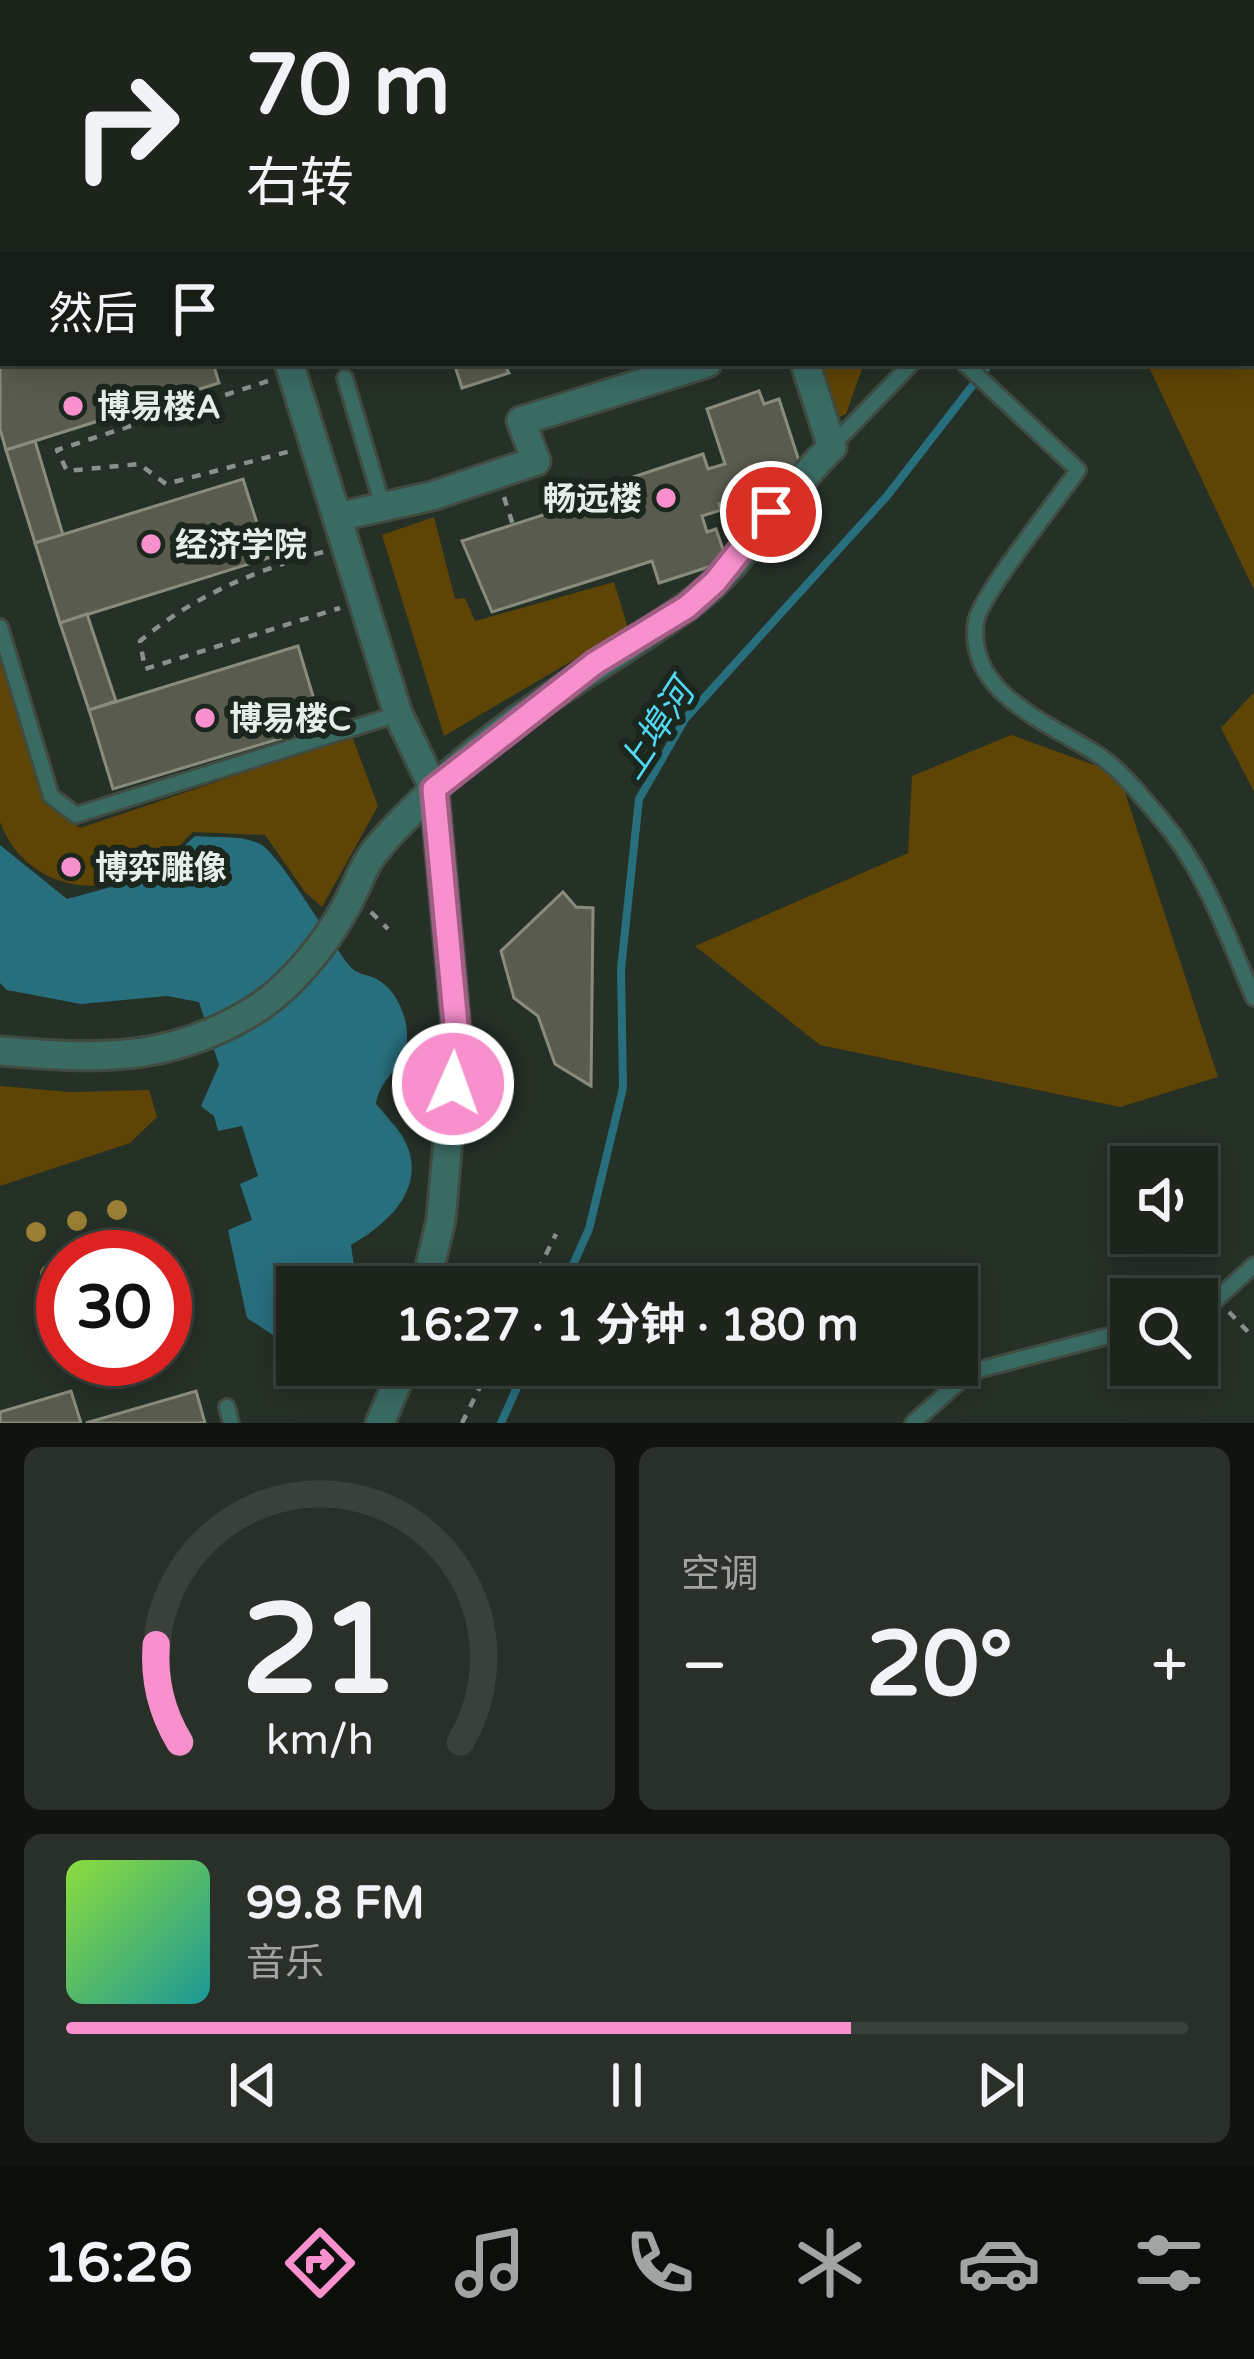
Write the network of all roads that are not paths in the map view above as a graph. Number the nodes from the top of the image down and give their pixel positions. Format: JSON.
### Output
{"nodes":[{"id":1,"x":697,"y":366,"type":"edge"},
{"id":2,"x":806,"y":366,"type":"edge"},
{"id":3,"x":908,"y":366,"type":"edge"},
{"id":4,"x":967,"y":366,"type":"edge"},
{"id":5,"x":291,"y":369,"type":"edge"},
{"id":6,"x":345,"y":378,"type":"dead end"},
{"id":7,"x":832,"y":447,"type":"junction"},
{"id":8,"x":383,"y":506,"type":"junction"},
{"id":9,"x":337,"y":517,"type":"junction"},
{"id":10,"x":0,"y":626,"type":"edge"},
{"id":11,"x":398,"y":714,"type":"junction"},
{"id":12,"x":434,"y":789,"type":"junction"},
{"id":13,"x":1254,"y":998,"type":"edge"},
{"id":14,"x":0,"y":1052,"type":"edge"},
{"id":15,"x":1254,"y":1265,"type":"edge"},
{"id":16,"x":430,"y":1266,"type":"edge"},
{"id":17,"x":1218,"y":1298,"type":"edge"},
{"id":18,"x":1110,"y":1335,"type":"edge"},
{"id":19,"x":396,"y":1386,"type":"edge"},
{"id":20,"x":227,"y":1407,"type":"dead end"},
{"id":21,"x":232,"y":1423,"type":"edge"},
{"id":22,"x":380,"y":1423,"type":"edge"},
{"id":23,"x":913,"y":1423,"type":"edge"}],
"edges":[{"from":1,"to":8,"type":"street"},
{"from":2,"to":7,"type":"street"},
{"from":3,"to":7,"type":"lane"},
{"from":4,"to":13,"type":"lane"},
{"from":5,"to":9,"type":"street"},
{"from":6,"to":8,"type":"lane"},
{"from":7,"to":12,"type":"street"},
{"from":8,"to":9,"type":"street"},
{"from":9,"to":11,"type":"street"},
{"from":10,"to":11,"type":"lane"},
{"from":11,"to":12,"type":"street"},
{"from":12,"to":14,"type":"street"},
{"from":12,"to":16,"type":"street"},
{"from":15,"to":17,"type":"lane"},
{"from":18,"to":23,"type":"lane"},
{"from":19,"to":22,"type":"street"},
{"from":20,"to":21,"type":"lane"}]}
